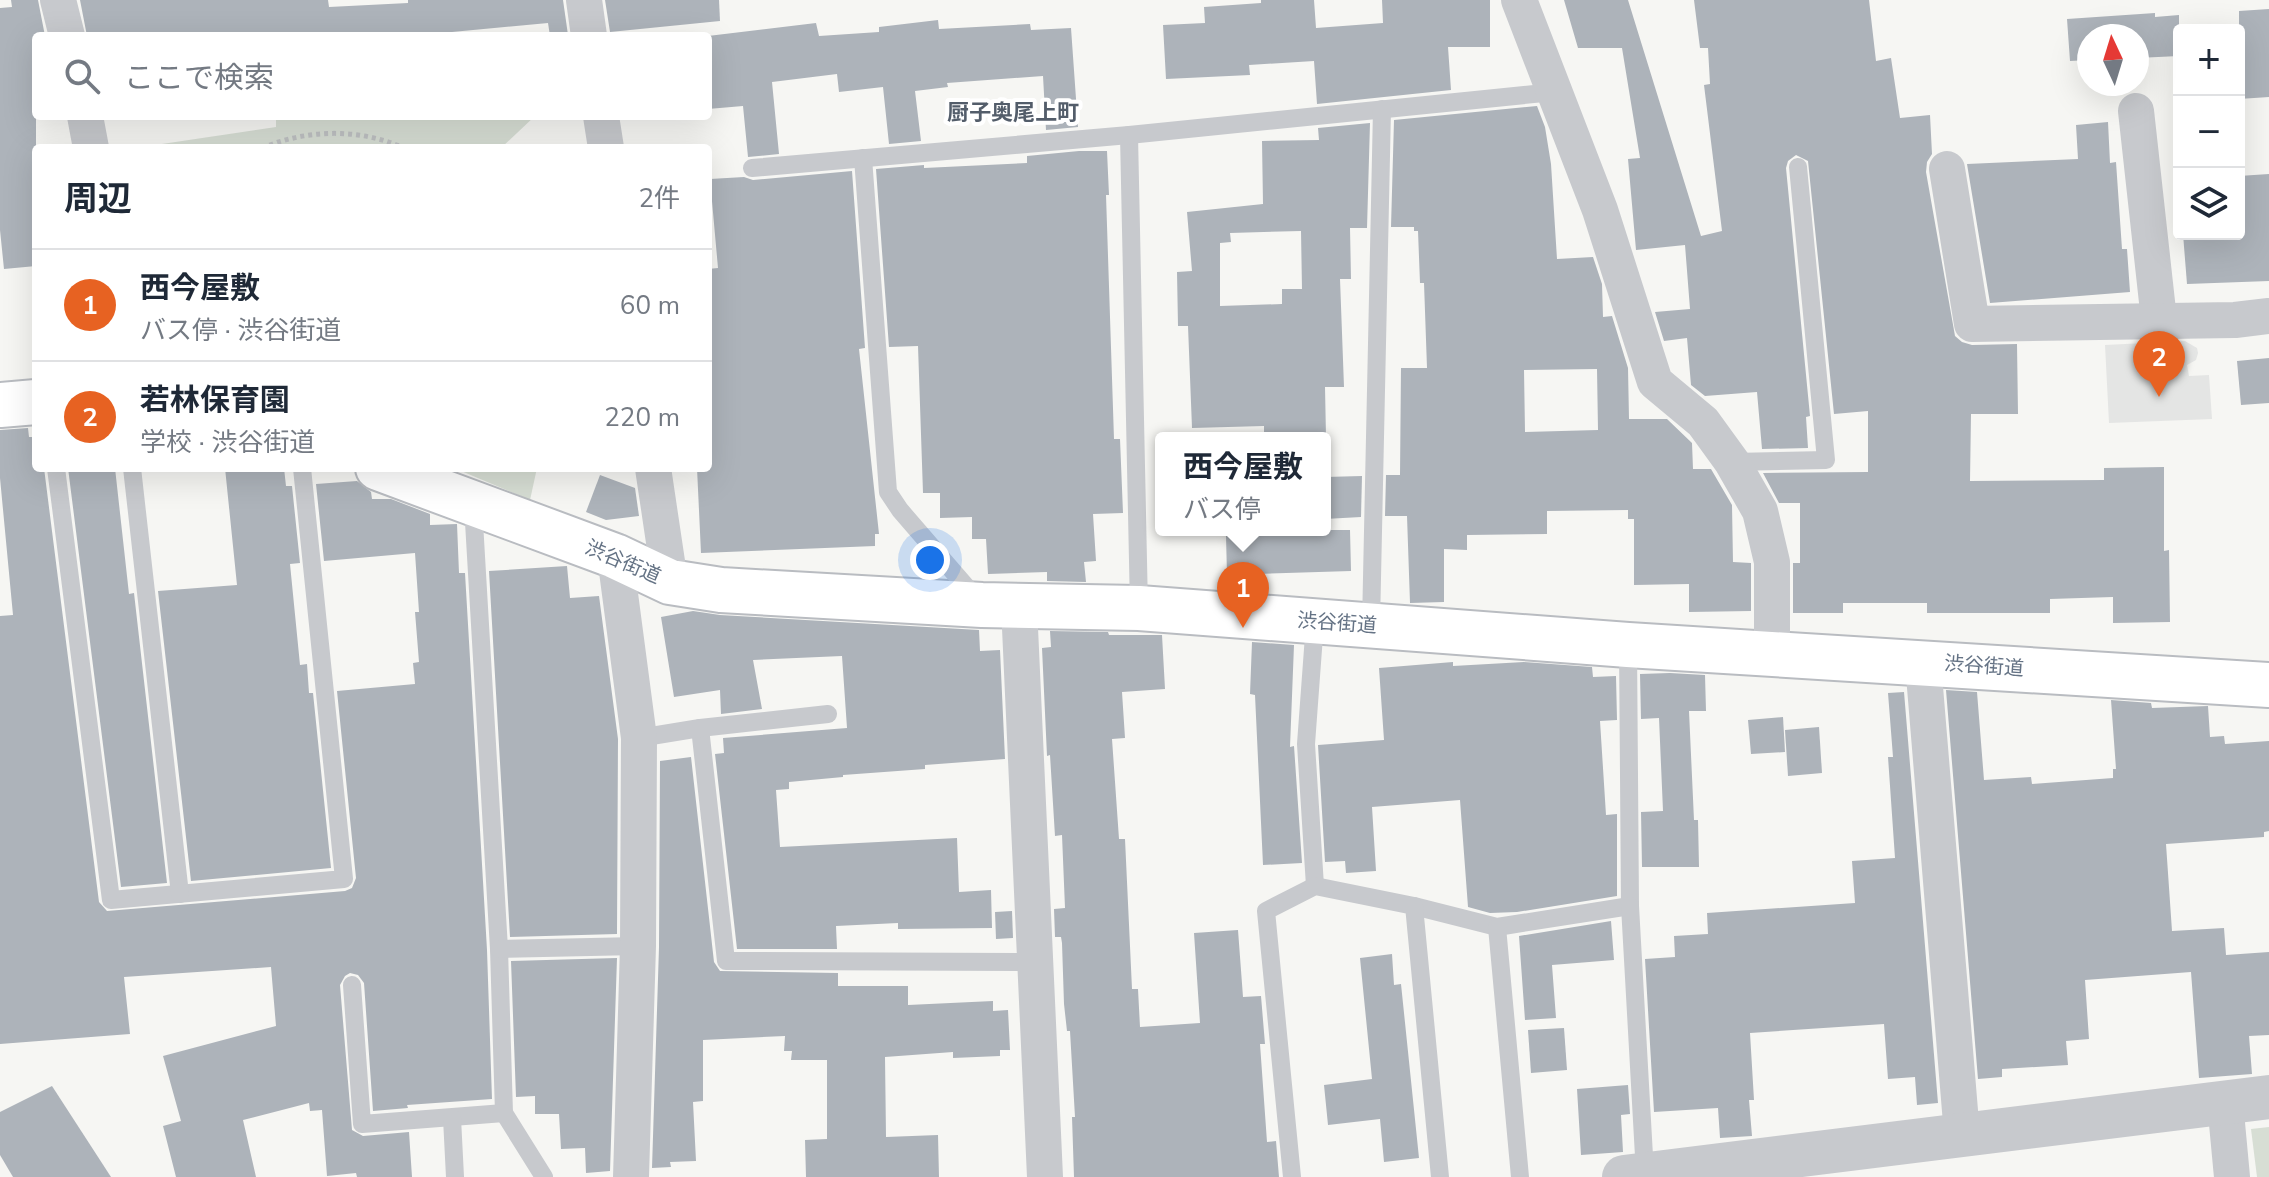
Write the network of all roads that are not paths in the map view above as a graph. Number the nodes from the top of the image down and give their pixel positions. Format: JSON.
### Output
{"nodes":[{"id":1,"x":58,"y":0,"type":"edge"},
{"id":2,"x":584,"y":0,"type":"edge"},
{"id":3,"x":1519,"y":0,"type":"edge"},
{"id":4,"x":66,"y":32,"type":"edge"},
{"id":5,"x":588,"y":32,"type":"edge"},
{"id":6,"x":1554,"y":92,"type":"junction"},
{"id":7,"x":1382,"y":109,"type":"junction"},
{"id":8,"x":2136,"y":111,"type":"dead end"},
{"id":9,"x":86,"y":120,"type":"edge"},
{"id":10,"x":602,"y":120,"type":"edge"},
{"id":11,"x":1129,"y":135,"type":"junction"},
{"id":12,"x":90,"y":144,"type":"edge"},
{"id":13,"x":605,"y":144,"type":"edge"},
{"id":14,"x":863,"y":158,"type":"junction"},
{"id":15,"x":1798,"y":167,"type":"dead end"},
{"id":16,"x":752,"y":168,"type":"dead end"},
{"id":17,"x":1947,"y":169,"type":"dead end"},
{"id":18,"x":2269,"y":316,"type":"edge"},
{"id":19,"x":2159,"y":320,"type":"junction"},
{"id":20,"x":32,"y":402,"type":"edge"},
{"id":21,"x":0,"y":405,"type":"edge"},
{"id":22,"x":1732,"y":462,"type":"junction"},
{"id":23,"x":57,"y":472,"type":"edge"},
{"id":24,"x":132,"y":472,"type":"edge"},
{"id":25,"x":302,"y":472,"type":"edge"},
{"id":26,"x":388,"y":472,"type":"edge"},
{"id":27,"x":654,"y":472,"type":"edge"},
{"id":28,"x":473,"y":505,"type":"junction"},
{"id":29,"x":615,"y":556,"type":"junction"},
{"id":30,"x":670,"y":582,"type":"junction"},
{"id":31,"x":1001,"y":606,"type":"junction"},
{"id":32,"x":1139,"y":608,"type":"junction"},
{"id":33,"x":1315,"y":622,"type":"junction"},
{"id":34,"x":1371,"y":625,"type":"junction"},
{"id":35,"x":1628,"y":645,"type":"junction"},
{"id":36,"x":1772,"y":653,"type":"junction"},
{"id":37,"x":1923,"y":663,"type":"junction"},
{"id":38,"x":2269,"y":685,"type":"edge"},
{"id":39,"x":828,"y":714,"type":"dead end"},
{"id":40,"x":700,"y":728,"type":"junction"},
{"id":41,"x":639,"y":738,"type":"junction"},
{"id":42,"x":1315,"y":886,"type":"junction"},
{"id":43,"x":180,"y":894,"type":"junction"},
{"id":44,"x":1414,"y":906,"type":"junction"},
{"id":45,"x":1630,"y":906,"type":"junction"},
{"id":46,"x":1497,"y":927,"type":"junction"},
{"id":47,"x":638,"y":946,"type":"junction"},
{"id":48,"x":499,"y":949,"type":"junction"},
{"id":49,"x":1037,"y":962,"type":"junction"},
{"id":50,"x":352,"y":985,"type":"dead end"},
{"id":51,"x":2269,"y":1097,"type":"edge"},
{"id":52,"x":2225,"y":1102,"type":"junction"},
{"id":53,"x":504,"y":1113,"type":"junction"},
{"id":54,"x":452,"y":1118,"type":"junction"},
{"id":55,"x":1962,"y":1135,"type":"junction"},
{"id":56,"x":1634,"y":1176,"type":"edge"},
{"id":57,"x":455,"y":1177,"type":"edge"},
{"id":58,"x":544,"y":1177,"type":"edge"},
{"id":59,"x":631,"y":1177,"type":"edge"},
{"id":60,"x":1045,"y":1177,"type":"edge"},
{"id":61,"x":1292,"y":1177,"type":"edge"},
{"id":62,"x":1440,"y":1177,"type":"edge"},
{"id":63,"x":1520,"y":1177,"type":"edge"},
{"id":64,"x":2232,"y":1177,"type":"edge"}],
"edges":[{"from":1,"to":4,"type":"street"},
{"from":2,"to":5,"type":"street"},
{"from":3,"to":6,"type":"street"},
{"from":6,"to":7,"type":"lane"},
{"from":6,"to":22,"type":"street"},
{"from":7,"to":11,"type":"lane"},
{"from":7,"to":34,"type":"lane"},
{"from":8,"to":19,"type":"street"},
{"from":9,"to":12,"type":"street"},
{"from":10,"to":13,"type":"street"},
{"from":11,"to":14,"type":"lane"},
{"from":11,"to":32,"type":"lane"},
{"from":14,"to":16,"type":"lane"},
{"from":14,"to":31,"type":"lane"},
{"from":15,"to":22,"type":"lane"},
{"from":17,"to":19,"type":"street"},
{"from":18,"to":19,"type":"street"},
{"from":20,"to":21,"type":"main road"},
{"from":22,"to":36,"type":"street"},
{"from":23,"to":43,"type":"lane"},
{"from":24,"to":43,"type":"lane"},
{"from":25,"to":43,"type":"lane"},
{"from":26,"to":28,"type":"main road","name":"渋谷街道"},
{"from":27,"to":30,"type":"street"},
{"from":28,"to":29,"type":"main road","name":"渋谷街道"},
{"from":28,"to":48,"type":"lane"},
{"from":29,"to":30,"type":"main road","name":"渋谷街道"},
{"from":29,"to":41,"type":"street"},
{"from":30,"to":31,"type":"main road","name":"渋谷街道"},
{"from":31,"to":32,"type":"main road","name":"渋谷街道"},
{"from":31,"to":49,"type":"street"},
{"from":32,"to":33,"type":"main road","name":"渋谷街道"},
{"from":33,"to":34,"type":"main road","name":"渋谷街道"},
{"from":33,"to":42,"type":"lane"},
{"from":34,"to":35,"type":"main road","name":"渋谷街道"},
{"from":35,"to":36,"type":"main road","name":"渋谷街道"},
{"from":35,"to":45,"type":"lane"},
{"from":36,"to":37,"type":"main road","name":"渋谷街道"},
{"from":37,"to":38,"type":"main road","name":"渋谷街道"},
{"from":37,"to":55,"type":"street"},
{"from":39,"to":40,"type":"lane"},
{"from":40,"to":41,"type":"lane"},
{"from":40,"to":49,"type":"lane"},
{"from":41,"to":47,"type":"street"},
{"from":42,"to":44,"type":"lane"},
{"from":42,"to":61,"type":"lane"},
{"from":44,"to":46,"type":"lane"},
{"from":44,"to":62,"type":"lane"},
{"from":45,"to":46,"type":"lane"},
{"from":45,"to":56,"type":"lane"},
{"from":46,"to":63,"type":"lane"},
{"from":47,"to":48,"type":"lane"},
{"from":47,"to":59,"type":"street"},
{"from":48,"to":53,"type":"lane"},
{"from":49,"to":60,"type":"street"},
{"from":50,"to":54,"type":"lane"},
{"from":51,"to":52,"type":"street"},
{"from":52,"to":55,"type":"street"},
{"from":52,"to":64,"type":"street"},
{"from":53,"to":54,"type":"lane"},
{"from":53,"to":58,"type":"lane"},
{"from":54,"to":57,"type":"lane"},
{"from":55,"to":56,"type":"street"}]}
